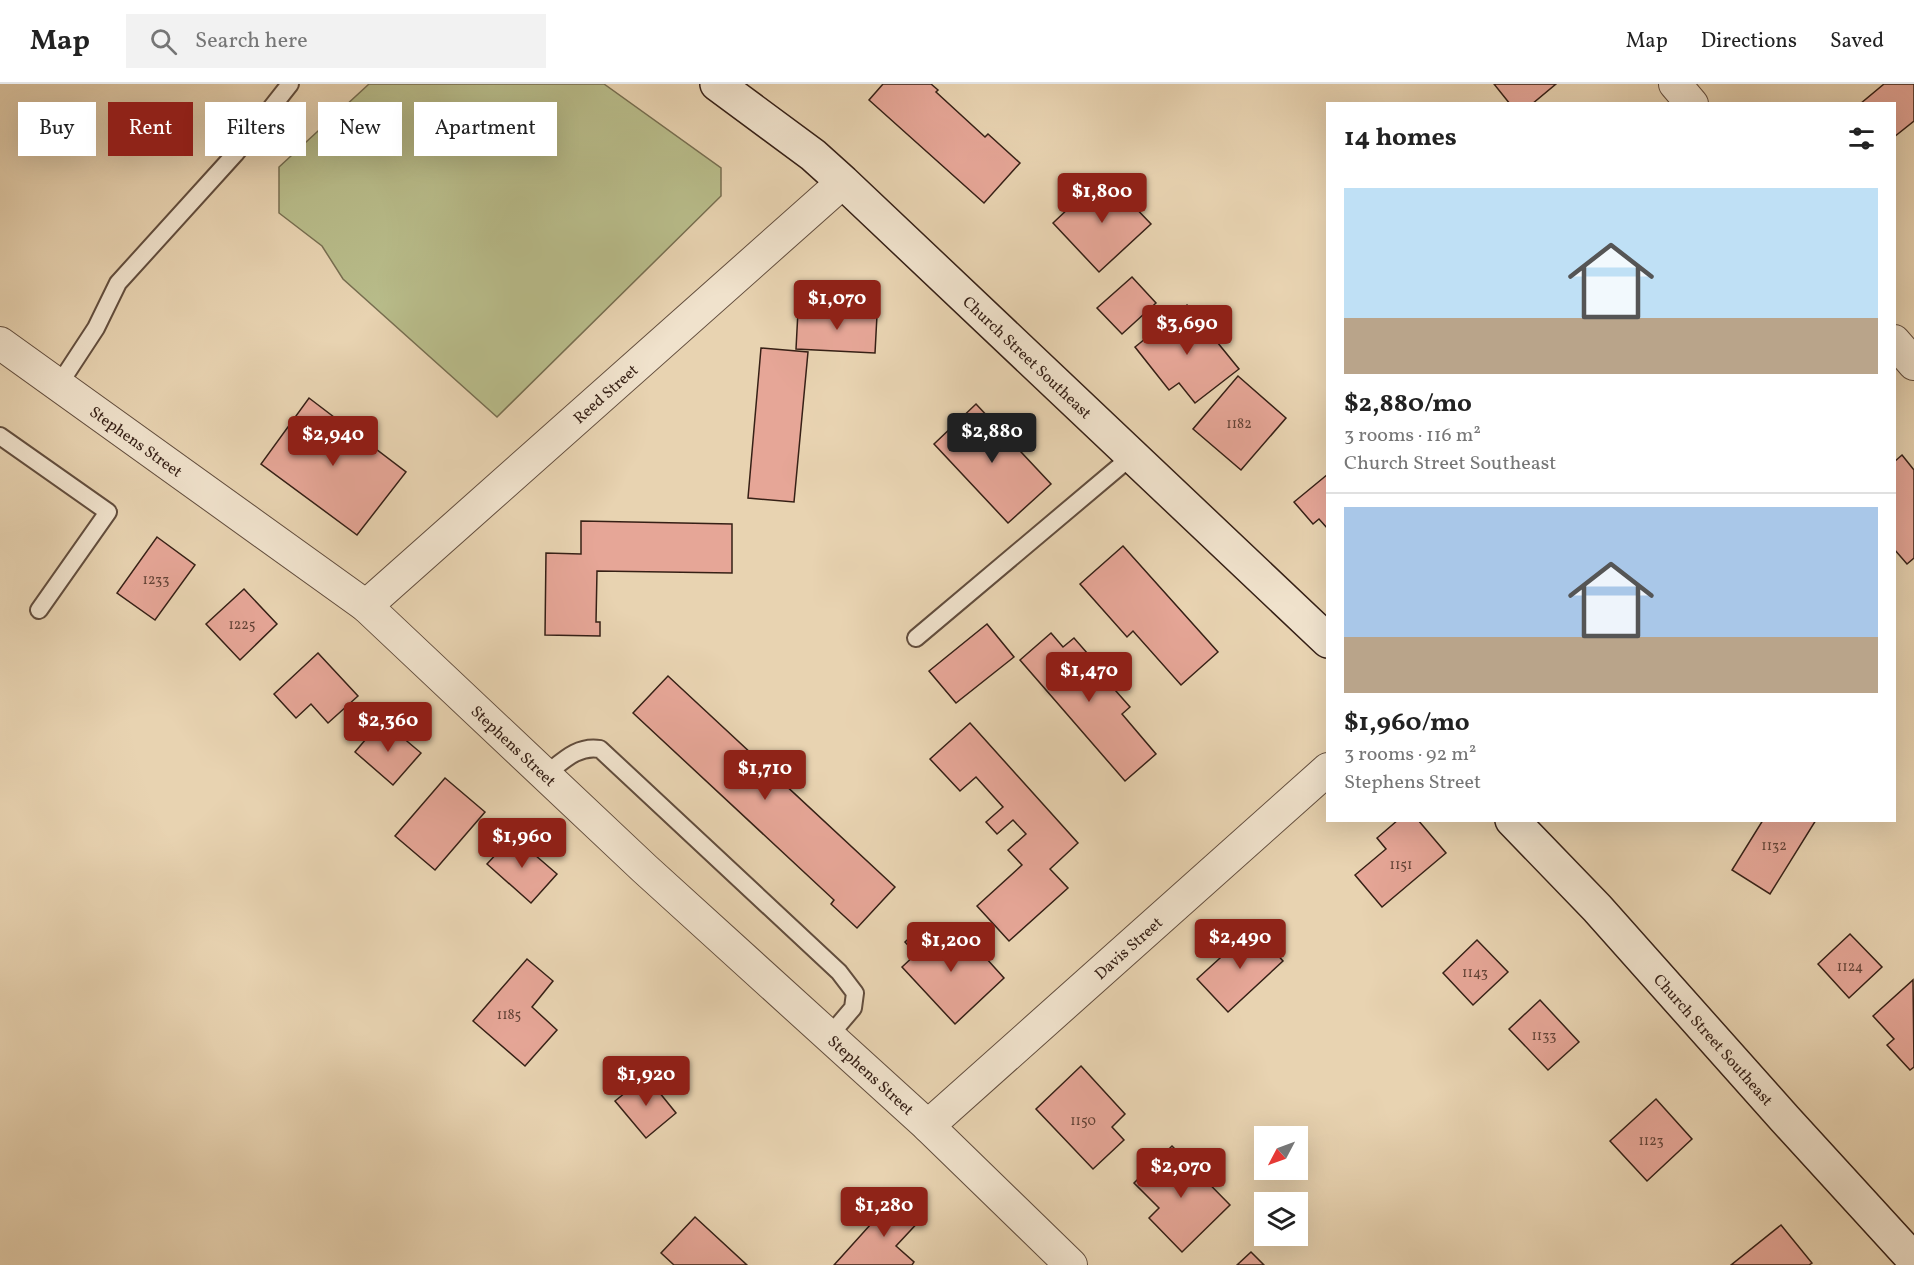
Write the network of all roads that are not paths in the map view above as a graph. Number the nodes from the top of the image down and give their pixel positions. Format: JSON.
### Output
{"nodes":[{"id":1,"x":290,"y":84,"type":"edge"},
{"id":2,"x":1675,"y":84,"type":"edge"},
{"id":3,"x":732,"y":88,"type":"edge"},
{"id":4,"x":1690,"y":102,"type":"edge"},
{"id":5,"x":843,"y":182,"type":"junction"},
{"id":6,"x":0,"y":343,"type":"edge"},
{"id":7,"x":1896,"y":343,"type":"edge"},
{"id":8,"x":1914,"y":363,"type":"edge"},
{"id":9,"x":58,"y":386,"type":"junction"},
{"id":10,"x":0,"y":436,"type":"edge"},
{"id":11,"x":1132,"y":456,"type":"junction"},
{"id":12,"x":366,"y":606,"type":"junction"},
{"id":13,"x":39,"y":610,"type":"dead end"},
{"id":14,"x":916,"y":638,"type":"dead end"},
{"id":15,"x":1326,"y":639,"type":"edge"},
{"id":16,"x":1326,"y":771,"type":"edge"},
{"id":17,"x":545,"y":775,"type":"junction"},
{"id":18,"x":1514,"y":822,"type":"edge"},
{"id":19,"x":830,"y":1035,"type":"junction"},
{"id":20,"x":928,"y":1125,"type":"junction"},
{"id":21,"x":1914,"y":1260,"type":"edge"},
{"id":22,"x":1071,"y":1265,"type":"edge"}],
"edges":[{"from":1,"to":9,"type":"lane"},
{"from":2,"to":4,"type":"street"},
{"from":3,"to":5,"type":"street","name":"Church Street Southeast"},
{"from":5,"to":11,"type":"street","name":"Church Street Southeast"},
{"from":5,"to":12,"type":"street","name":"Reed Street"},
{"from":6,"to":9,"type":"street","name":"Stephens Street"},
{"from":7,"to":8,"type":"street"},
{"from":9,"to":12,"type":"street","name":"Stephens Street"},
{"from":10,"to":13,"type":"lane"},
{"from":11,"to":14,"type":"lane"},
{"from":11,"to":15,"type":"street","name":"Church Street Southeast"},
{"from":12,"to":17,"type":"street","name":"Stephens Street"},
{"from":16,"to":20,"type":"street","name":"Davis Street"},
{"from":17,"to":19,"type":"street","name":"Stephens Street"},
{"from":17,"to":19,"type":"lane"},
{"from":18,"to":21,"type":"street","name":"Church Street Southeast"},
{"from":19,"to":20,"type":"street","name":"Stephens Street"},
{"from":20,"to":22,"type":"street","name":"Stephens Street"}]}
